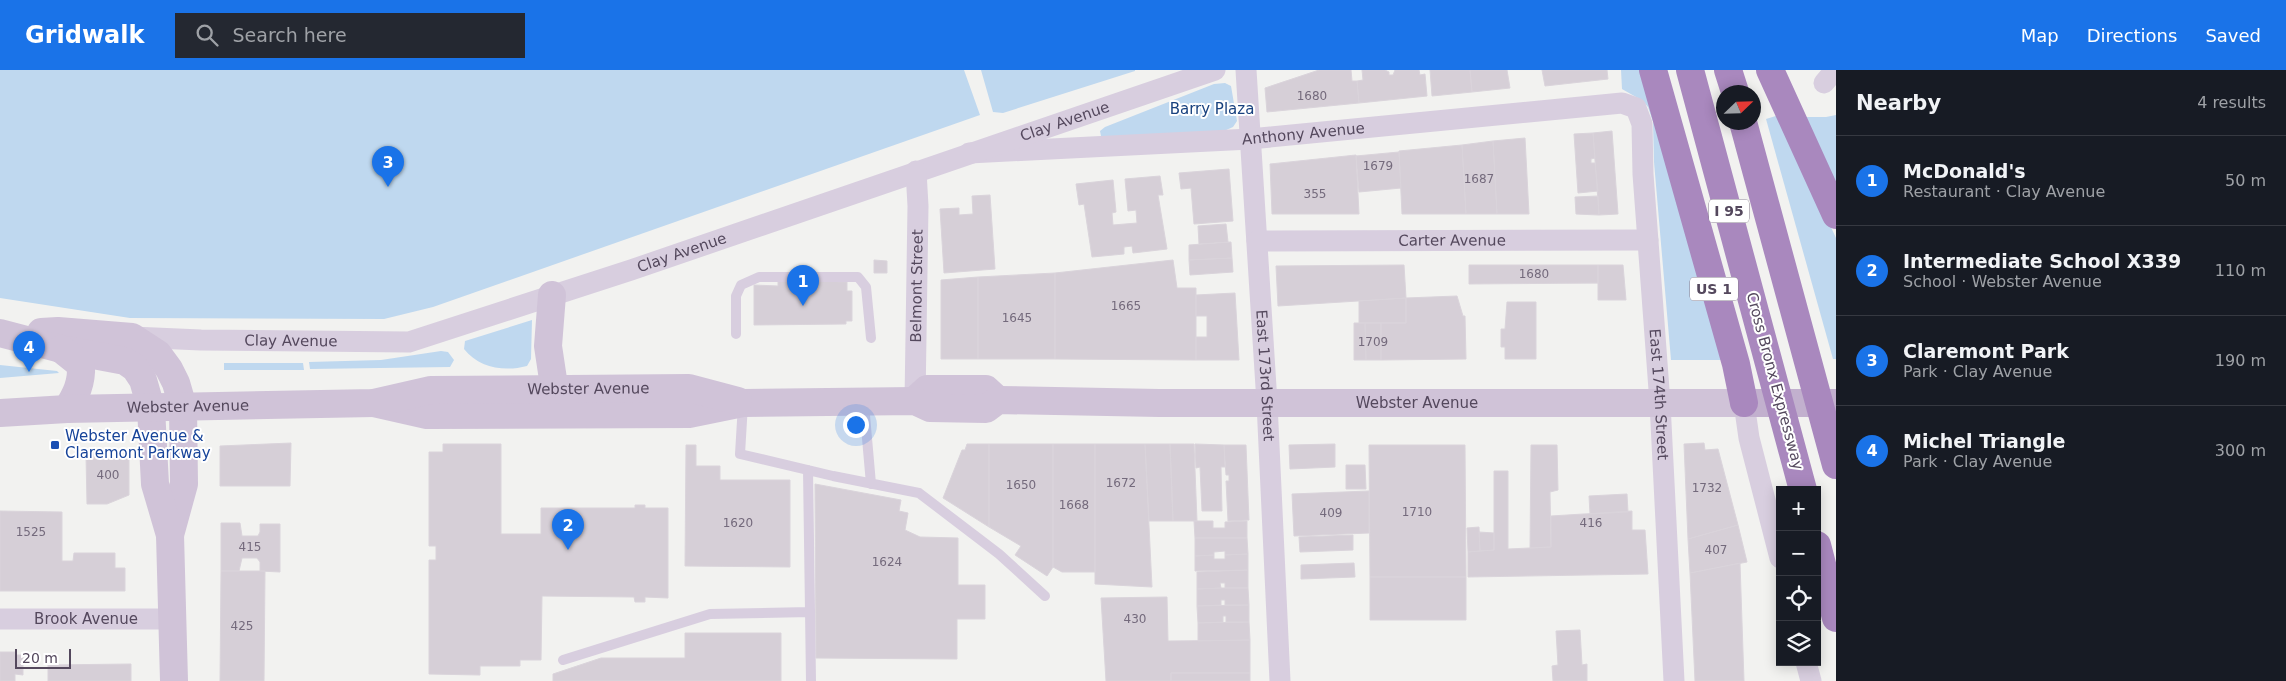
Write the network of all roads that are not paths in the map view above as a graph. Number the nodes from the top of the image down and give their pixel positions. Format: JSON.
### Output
{"nodes":[{"id":1,"x":1215,"y":70,"type":"edge"},
{"id":2,"x":1246,"y":70,"type":"edge"},
{"id":3,"x":1653,"y":70,"type":"edge"},
{"id":4,"x":1690,"y":70,"type":"edge"},
{"id":5,"x":1728,"y":70,"type":"edge"},
{"id":6,"x":1770,"y":70,"type":"edge"},
{"id":7,"x":1732,"y":85,"type":"edge"},
{"id":8,"x":1636,"y":108,"type":"joint"},
{"id":9,"x":1745,"y":130,"type":"edge"},
{"id":10,"x":1250,"y":139,"type":"junction"},
{"id":11,"x":969,"y":154,"type":"junction"},
{"id":12,"x":916,"y":171,"type":"junction"},
{"id":13,"x":1836,"y":215,"type":"edge"},
{"id":14,"x":1648,"y":240,"type":"junction"},
{"id":15,"x":1257,"y":241,"type":"junction"},
{"id":16,"x":552,"y":295,"type":"junction"},
{"id":17,"x":1,"y":333,"type":"edge"},
{"id":18,"x":736,"y":334,"type":"dead end"},
{"id":19,"x":132,"y":337,"type":"junction"},
{"id":20,"x":871,"y":338,"type":"dead end"},
{"id":21,"x":61,"y":349,"type":"junction"},
{"id":22,"x":915,"y":401,"type":"junction"},
{"id":23,"x":556,"y":402,"type":"junction"},
{"id":24,"x":743,"y":403,"type":"junction"},
{"id":25,"x":864,"y":403,"type":"junction"},
{"id":26,"x":1267,"y":403,"type":"junction"},
{"id":27,"x":1660,"y":403,"type":"junction"},
{"id":28,"x":1744,"y":403,"type":"junction"},
{"id":29,"x":1836,"y":404,"type":"edge"},
{"id":30,"x":182,"y":407,"type":"junction"},
{"id":31,"x":150,"y":408,"type":"junction"},
{"id":32,"x":67,"y":409,"type":"junction"},
{"id":33,"x":0,"y":413,"type":"edge"},
{"id":34,"x":1836,"y":466,"type":"edge"},
{"id":35,"x":808,"y":470,"type":"junction"},
{"id":36,"x":871,"y":484,"type":"junction"},
{"id":37,"x":1802,"y":486,"type":"edge"},
{"id":38,"x":170,"y":535,"type":"junction"},
{"id":39,"x":1776,"y":543,"type":"edge"},
{"id":40,"x":1821,"y":560,"type":"edge"},
{"id":41,"x":1045,"y":596,"type":"dead end"},
{"id":42,"x":810,"y":612,"type":"junction"},
{"id":43,"x":1836,"y":618,"type":"edge"},
{"id":44,"x":0,"y":619,"type":"edge"},
{"id":45,"x":173,"y":620,"type":"junction"},
{"id":46,"x":563,"y":660,"type":"dead end"},
{"id":47,"x":1807,"y":666,"type":"edge"},
{"id":48,"x":174,"y":681,"type":"edge"},
{"id":49,"x":811,"y":681,"type":"edge"},
{"id":50,"x":1280,"y":681,"type":"edge"},
{"id":51,"x":1674,"y":681,"type":"edge"},
{"id":52,"x":1811,"y":681,"type":"edge"}],
"edges":[{"from":1,"to":11,"type":"street","name":"Clay Avenue"},
{"from":2,"to":10,"type":"street","name":"East 173rd Street"},
{"from":3,"to":28,"type":"highway","number":"US 1"},
{"from":4,"to":37,"type":"highway","name":"Cross Bronx Expressway","number":"I 95"},
{"from":5,"to":7,"type":"highway"},
{"from":6,"to":13,"type":"highway"},
{"from":8,"to":10,"type":"street","name":"Anthony Avenue"},
{"from":8,"to":14,"type":"street","name":"East 174th Street"},
{"from":9,"to":34,"type":"highway","number":"I 95"},
{"from":10,"to":11,"type":"street","name":"Anthony Avenue"},
{"from":10,"to":15,"type":"street","name":"East 173rd Street"},
{"from":11,"to":12,"type":"street","name":"Clay Avenue"},
{"from":12,"to":16,"type":"street","name":"Clay Avenue"},
{"from":12,"to":22,"type":"street","name":"Belmont Street"},
{"from":14,"to":15,"type":"street","name":"Carter Avenue"},
{"from":14,"to":27,"type":"street","name":"East 174th Street"},
{"from":15,"to":26,"type":"street","name":"East 173rd Street"},
{"from":16,"to":19,"type":"street","name":"Clay Avenue"},
{"from":16,"to":23,"type":"main road"},
{"from":17,"to":19,"type":"main road","name":"Clay Avenue"},
{"from":17,"to":21,"type":"main road","name":"Clay Avenue"},
{"from":18,"to":20,"type":"lane"},
{"from":19,"to":30,"type":"main road","name":"Clay Avenue"},
{"from":21,"to":31,"type":"main road","name":"Clay Avenue"},
{"from":21,"to":32,"type":"main road"},
{"from":22,"to":25,"type":"main road","name":"Webster Avenue"},
{"from":22,"to":26,"type":"main road","name":"Webster Avenue"},
{"from":23,"to":24,"type":"main road","name":"Webster Avenue"},
{"from":23,"to":30,"type":"main road","name":"Webster Avenue"},
{"from":24,"to":25,"type":"main road","name":"Webster Avenue"},
{"from":24,"to":35,"type":"lane"},
{"from":25,"to":36,"type":"lane"},
{"from":26,"to":27,"type":"main road","name":"Webster Avenue"},
{"from":26,"to":50,"type":"street","name":"East 173rd Street"},
{"from":27,"to":28,"type":"main road","name":"Webster Avenue"},
{"from":27,"to":51,"type":"street","name":"East 174th Street"},
{"from":28,"to":29,"type":"main road","name":"Webster Avenue"},
{"from":28,"to":39,"type":"street"},
{"from":30,"to":31,"type":"main road","name":"Webster Avenue"},
{"from":30,"to":38,"type":"main road","name":"Clay Avenue"},
{"from":31,"to":32,"type":"main road","name":"Webster Avenue"},
{"from":31,"to":38,"type":"main road","name":"Clay Avenue"},
{"from":32,"to":33,"type":"main road","name":"Webster Avenue"},
{"from":35,"to":36,"type":"lane"},
{"from":35,"to":42,"type":"lane"},
{"from":36,"to":41,"type":"lane"},
{"from":38,"to":45,"type":"main road"},
{"from":40,"to":43,"type":"highway"},
{"from":42,"to":46,"type":"lane"},
{"from":42,"to":49,"type":"lane"},
{"from":44,"to":45,"type":"street","name":"Brook Avenue"},
{"from":45,"to":48,"type":"main road"},
{"from":47,"to":52,"type":"street"}]}
